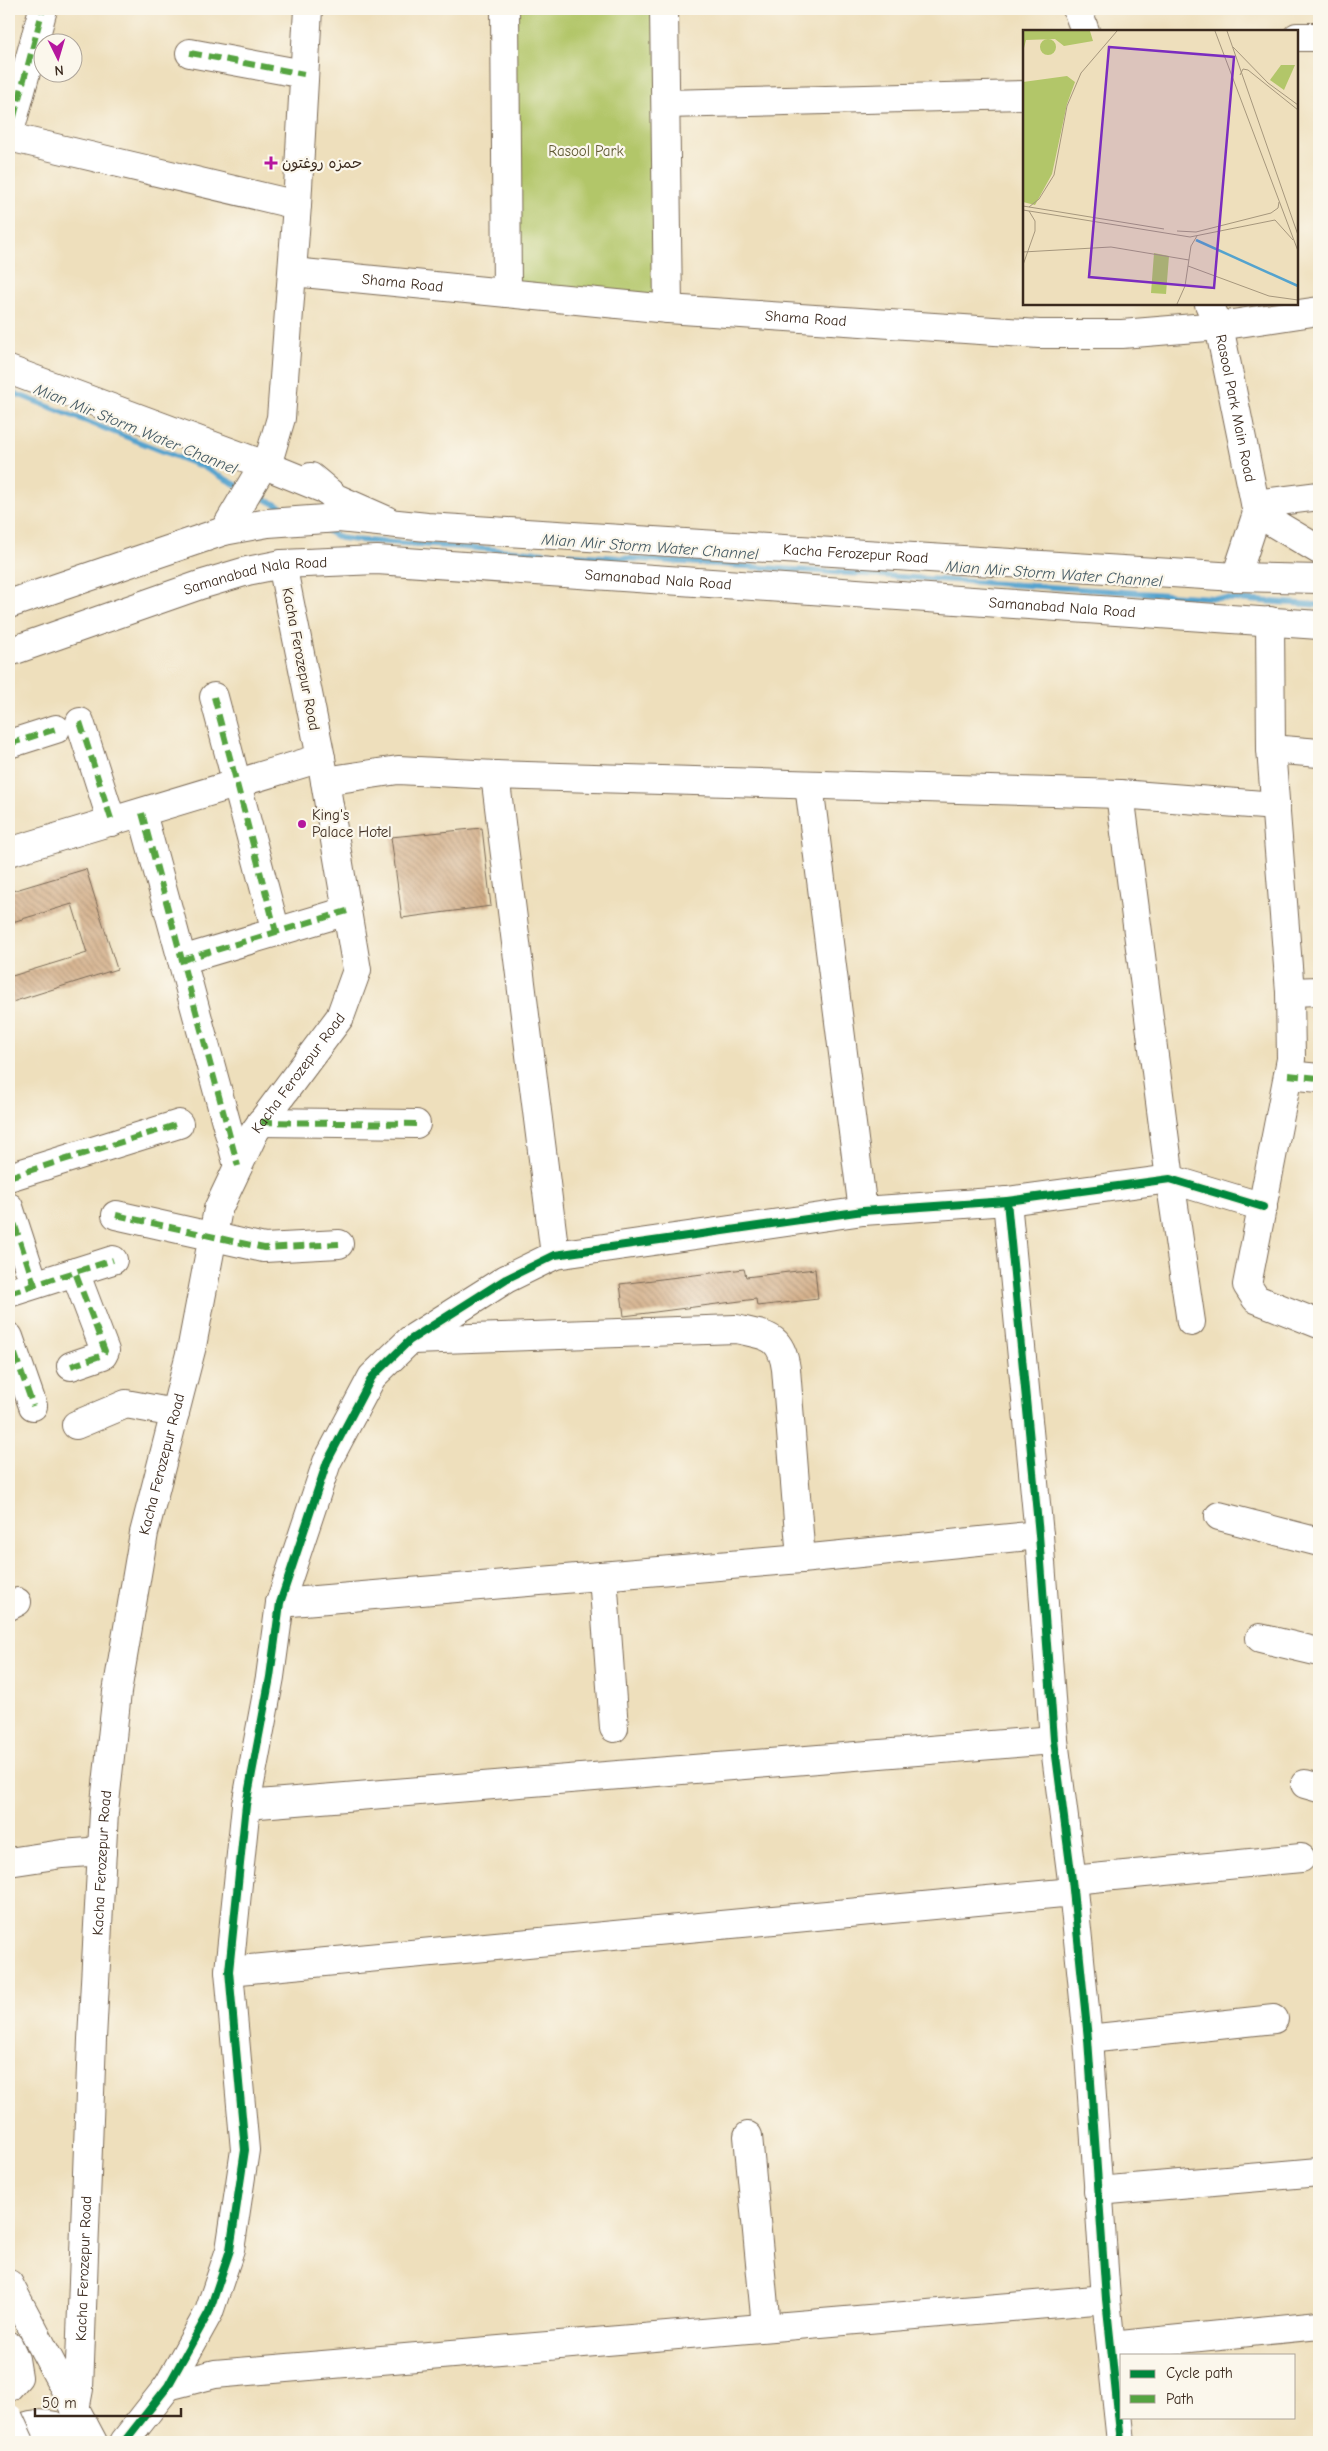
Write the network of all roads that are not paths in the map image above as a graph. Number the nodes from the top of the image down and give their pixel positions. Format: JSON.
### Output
{"nodes":[{"id":1,"x":43,"y":9,"type":"edge"},
{"id":2,"x":305,"y":9,"type":"edge"},
{"id":3,"x":505,"y":9,"type":"edge"},
{"id":4,"x":664,"y":9,"type":"edge"},
{"id":5,"x":1077,"y":9,"type":"edge"},
{"id":6,"x":1085,"y":30,"type":"edge"},
{"id":7,"x":1298,"y":37,"type":"edge"},
{"id":8,"x":1319,"y":37,"type":"edge"},
{"id":9,"x":190,"y":53,"type":"dead end"},
{"id":10,"x":304,"y":74,"type":"junction"},
{"id":11,"x":1023,"y":95,"type":"edge"},
{"id":12,"x":666,"y":104,"type":"junction"},
{"id":13,"x":9,"y":136,"type":"edge"},
{"id":14,"x":297,"y":205,"type":"junction"},
{"id":15,"x":293,"y":272,"type":"junction"},
{"id":16,"x":506,"y":293,"type":"junction"},
{"id":17,"x":668,"y":309,"type":"junction"},
{"id":18,"x":1319,"y":311,"type":"edge"},
{"id":19,"x":1214,"y":315,"type":"edge"},
{"id":20,"x":9,"y":370,"type":"edge"},
{"id":21,"x":281,"y":418,"type":"junction"},
{"id":22,"x":265,"y":465,"type":"junction"},
{"id":23,"x":324,"y":489,"type":"junction"},
{"id":24,"x":1319,"y":496,"type":"edge"},
{"id":25,"x":1256,"y":509,"type":"junction"},
{"id":26,"x":393,"y":523,"type":"junction"},
{"id":27,"x":224,"y":531,"type":"junction"},
{"id":28,"x":1319,"y":550,"type":"edge"},
{"id":29,"x":282,"y":564,"type":"junction"},
{"id":30,"x":1236,"y":577,"type":"junction"},
{"id":31,"x":1319,"y":579,"type":"edge"},
{"id":32,"x":9,"y":604,"type":"edge"},
{"id":33,"x":1270,"y":621,"type":"junction"},
{"id":34,"x":1319,"y":625,"type":"edge"},
{"id":35,"x":9,"y":652,"type":"edge"},
{"id":36,"x":214,"y":697,"type":"dead end"},
{"id":37,"x":9,"y":744,"type":"edge"},
{"id":38,"x":1271,"y":749,"type":"junction"},
{"id":39,"x":1319,"y":753,"type":"edge"},
{"id":40,"x":323,"y":769,"type":"junction"},
{"id":41,"x":495,"y":775,"type":"junction"},
{"id":42,"x":236,"y":784,"type":"junction"},
{"id":43,"x":809,"y":785,"type":"junction"},
{"id":44,"x":1120,"y":794,"type":"junction"},
{"id":45,"x":1276,"y":806,"type":"junction"},
{"id":46,"x":142,"y":812,"type":"junction"},
{"id":47,"x":112,"y":822,"type":"junction"},
{"id":48,"x":9,"y":852,"type":"edge"},
{"id":49,"x":347,"y":911,"type":"junction"},
{"id":50,"x":276,"y":932,"type":"junction"},
{"id":51,"x":182,"y":960,"type":"junction"},
{"id":52,"x":1319,"y":991,"type":"edge"},
{"id":53,"x":1290,"y":992,"type":"junction"},
{"id":54,"x":1288,"y":1075,"type":"junction"},
{"id":55,"x":1319,"y":1078,"type":"edge"},
{"id":56,"x":261,"y":1122,"type":"junction"},
{"id":57,"x":178,"y":1124,"type":"dead end"},
{"id":58,"x":416,"y":1124,"type":"dead end"},
{"id":59,"x":238,"y":1166,"type":"junction"},
{"id":60,"x":9,"y":1177,"type":"edge"},
{"id":61,"x":1170,"y":1179,"type":"junction"},
{"id":62,"x":1007,"y":1200,"type":"junction"},
{"id":63,"x":9,"y":1207,"type":"edge"},
{"id":64,"x":1263,"y":1207,"type":"junction"},
{"id":65,"x":862,"y":1211,"type":"junction"},
{"id":66,"x":116,"y":1214,"type":"dead end"},
{"id":67,"x":213,"y":1237,"type":"junction"},
{"id":68,"x":339,"y":1244,"type":"dead end"},
{"id":69,"x":555,"y":1255,"type":"junction"},
{"id":70,"x":113,"y":1260,"type":"dead end"},
{"id":71,"x":75,"y":1272,"type":"junction"},
{"id":72,"x":21,"y":1289,"type":"edge"},
{"id":73,"x":1191,"y":1322,"type":"dead end"},
{"id":74,"x":1319,"y":1324,"type":"edge"},
{"id":75,"x":9,"y":1337,"type":"edge"},
{"id":76,"x":410,"y":1340,"type":"junction"},
{"id":77,"x":71,"y":1366,"type":"dead end"},
{"id":78,"x":33,"y":1406,"type":"dead end"},
{"id":79,"x":175,"y":1414,"type":"junction"},
{"id":80,"x":76,"y":1425,"type":"dead end"},
{"id":81,"x":1219,"y":1516,"type":"dead end"},
{"id":82,"x":1039,"y":1535,"type":"junction"},
{"id":83,"x":1319,"y":1542,"type":"edge"},
{"id":84,"x":801,"y":1559,"type":"junction"},
{"id":85,"x":603,"y":1576,"type":"junction"},
{"id":86,"x":280,"y":1602,"type":"junction"},
{"id":87,"x":1260,"y":1638,"type":"dead end"},
{"id":88,"x":1319,"y":1652,"type":"edge"},
{"id":89,"x":614,"y":1728,"type":"dead end"},
{"id":90,"x":1054,"y":1740,"type":"junction"},
{"id":91,"x":246,"y":1805,"type":"junction"},
{"id":92,"x":102,"y":1851,"type":"junction"},
{"id":93,"x":1301,"y":1858,"type":"dead end"},
{"id":94,"x":9,"y":1862,"type":"edge"},
{"id":95,"x":1072,"y":1886,"type":"junction"},
{"id":96,"x":229,"y":1971,"type":"junction"},
{"id":97,"x":1274,"y":2019,"type":"dead end"},
{"id":98,"x":1088,"y":2039,"type":"junction"},
{"id":99,"x":748,"y":2136,"type":"dead end"},
{"id":100,"x":1319,"y":2172,"type":"edge"},
{"id":101,"x":1098,"y":2191,"type":"junction"},
{"id":102,"x":9,"y":2284,"type":"edge"},
{"id":103,"x":1106,"y":2299,"type":"junction"},
{"id":104,"x":1319,"y":2325,"type":"edge"},
{"id":105,"x":766,"y":2327,"type":"junction"},
{"id":106,"x":9,"y":2346,"type":"edge"},
{"id":107,"x":1111,"y":2346,"type":"junction"},
{"id":108,"x":168,"y":2386,"type":"junction"},
{"id":109,"x":9,"y":2387,"type":"edge"},
{"id":110,"x":74,"y":2410,"type":"junction"},
{"id":111,"x":9,"y":2418,"type":"edge"},
{"id":112,"x":9,"y":2436,"type":"edge"},
{"id":113,"x":20,"y":2442,"type":"edge"},
{"id":114,"x":67,"y":2442,"type":"edge"},
{"id":115,"x":94,"y":2442,"type":"edge"},
{"id":116,"x":124,"y":2442,"type":"edge"},
{"id":117,"x":1121,"y":2442,"type":"edge"}],
"edges":[{"from":1,"to":13,"type":"street"},
{"from":2,"to":10,"type":"street"},
{"from":3,"to":16,"type":"street"},
{"from":4,"to":12,"type":"street"},
{"from":5,"to":6,"type":"street"},
{"from":7,"to":8,"type":"street"},
{"from":9,"to":10,"type":"street"},
{"from":10,"to":14,"type":"street"},
{"from":11,"to":12,"type":"street"},
{"from":12,"to":17,"type":"street"},
{"from":13,"to":14,"type":"street"},
{"from":14,"to":15,"type":"street"},
{"from":15,"to":16,"type":"street","name":"Shama Road"},
{"from":15,"to":21,"type":"street"},
{"from":16,"to":17,"type":"street","name":"Shama Road"},
{"from":17,"to":19,"type":"street","name":"Shama Road"},
{"from":18,"to":19,"type":"street","name":"Shama Road"},
{"from":19,"to":25,"type":"street","name":"Rasool Park Main Road"},
{"from":20,"to":22,"type":"street"},
{"from":21,"to":22,"type":"street"},
{"from":21,"to":23,"type":"street"},
{"from":22,"to":23,"type":"street"},
{"from":22,"to":27,"type":"street"},
{"from":23,"to":26,"type":"street"},
{"from":24,"to":25,"type":"street"},
{"from":25,"to":28,"type":"street"},
{"from":25,"to":30,"type":"street","name":"Rasool Park Main Road"},
{"from":26,"to":27,"type":"street","name":"Kacha Ferozepur Road"},
{"from":26,"to":30,"type":"street","name":"Kacha Ferozepur Road"},
{"from":27,"to":32,"type":"street","name":"Kacha Ferozepur Road"},
{"from":29,"to":33,"type":"street","name":"Samanabad Nala Road"},
{"from":29,"to":35,"type":"street","name":"Samanabad Nala Road"},
{"from":29,"to":40,"type":"street","name":"Kacha Ferozepur Road"},
{"from":30,"to":31,"type":"street","name":"Kacha Ferozepur Road"},
{"from":33,"to":34,"type":"street","name":"Samanabad Nala Road"},
{"from":33,"to":38,"type":"street"},
{"from":36,"to":42,"type":"street"},
{"from":37,"to":47,"type":"street"},
{"from":38,"to":39,"type":"street"},
{"from":38,"to":45,"type":"street"},
{"from":40,"to":41,"type":"street"},
{"from":40,"to":42,"type":"street"},
{"from":40,"to":49,"type":"street","name":"Kacha Ferozepur Road"},
{"from":41,"to":43,"type":"street"},
{"from":41,"to":69,"type":"street"},
{"from":42,"to":46,"type":"street"},
{"from":42,"to":50,"type":"street"},
{"from":43,"to":44,"type":"street"},
{"from":43,"to":65,"type":"street"},
{"from":44,"to":45,"type":"street"},
{"from":44,"to":61,"type":"street"},
{"from":45,"to":53,"type":"street"},
{"from":46,"to":47,"type":"street"},
{"from":46,"to":51,"type":"street"},
{"from":47,"to":48,"type":"street"},
{"from":49,"to":50,"type":"street"},
{"from":49,"to":56,"type":"street","name":"Kacha Ferozepur Road"},
{"from":50,"to":51,"type":"street"},
{"from":51,"to":59,"type":"street"},
{"from":52,"to":53,"type":"street"},
{"from":53,"to":54,"type":"street"},
{"from":54,"to":55,"type":"street"},
{"from":54,"to":64,"type":"street"},
{"from":56,"to":58,"type":"street"},
{"from":56,"to":59,"type":"street","name":"Kacha Ferozepur Road"},
{"from":57,"to":60,"type":"street"},
{"from":59,"to":67,"type":"street","name":"Kacha Ferozepur Road"},
{"from":61,"to":62,"type":"street"},
{"from":61,"to":64,"type":"street"},
{"from":61,"to":73,"type":"street"},
{"from":62,"to":65,"type":"street"},
{"from":62,"to":82,"type":"street"},
{"from":63,"to":72,"type":"street"},
{"from":64,"to":74,"type":"street"},
{"from":65,"to":69,"type":"street"},
{"from":66,"to":67,"type":"street"},
{"from":67,"to":68,"type":"street"},
{"from":67,"to":79,"type":"street","name":"Kacha Ferozepur Road"},
{"from":69,"to":76,"type":"street"},
{"from":70,"to":71,"type":"street"},
{"from":71,"to":72,"type":"street"},
{"from":71,"to":77,"type":"street"},
{"from":75,"to":78,"type":"street"},
{"from":76,"to":84,"type":"street"},
{"from":76,"to":86,"type":"street"},
{"from":79,"to":80,"type":"street"},
{"from":79,"to":92,"type":"street","name":"Kacha Ferozepur Road"},
{"from":81,"to":83,"type":"street"},
{"from":82,"to":84,"type":"street"},
{"from":82,"to":90,"type":"street"},
{"from":84,"to":85,"type":"street"},
{"from":85,"to":86,"type":"street"},
{"from":85,"to":89,"type":"street"},
{"from":86,"to":91,"type":"street"},
{"from":87,"to":88,"type":"street"},
{"from":90,"to":91,"type":"street"},
{"from":90,"to":95,"type":"street"},
{"from":91,"to":96,"type":"street"},
{"from":92,"to":94,"type":"street"},
{"from":92,"to":110,"type":"street","name":"Kacha Ferozepur Road"},
{"from":93,"to":95,"type":"street"},
{"from":95,"to":96,"type":"street"},
{"from":95,"to":98,"type":"street"},
{"from":96,"to":108,"type":"street"},
{"from":97,"to":98,"type":"street"},
{"from":98,"to":101,"type":"street"},
{"from":99,"to":105,"type":"street"},
{"from":100,"to":101,"type":"street"},
{"from":101,"to":103,"type":"street"},
{"from":102,"to":110,"type":"street"},
{"from":103,"to":105,"type":"street"},
{"from":103,"to":107,"type":"street"},
{"from":104,"to":107,"type":"street"},
{"from":105,"to":108,"type":"street"},
{"from":106,"to":109,"type":"street"},
{"from":107,"to":117,"type":"street"},
{"from":108,"to":116,"type":"street"},
{"from":110,"to":115,"type":"street"},
{"from":111,"to":113,"type":"street","bridge":true},
{"from":112,"to":114,"type":"street"}]}
